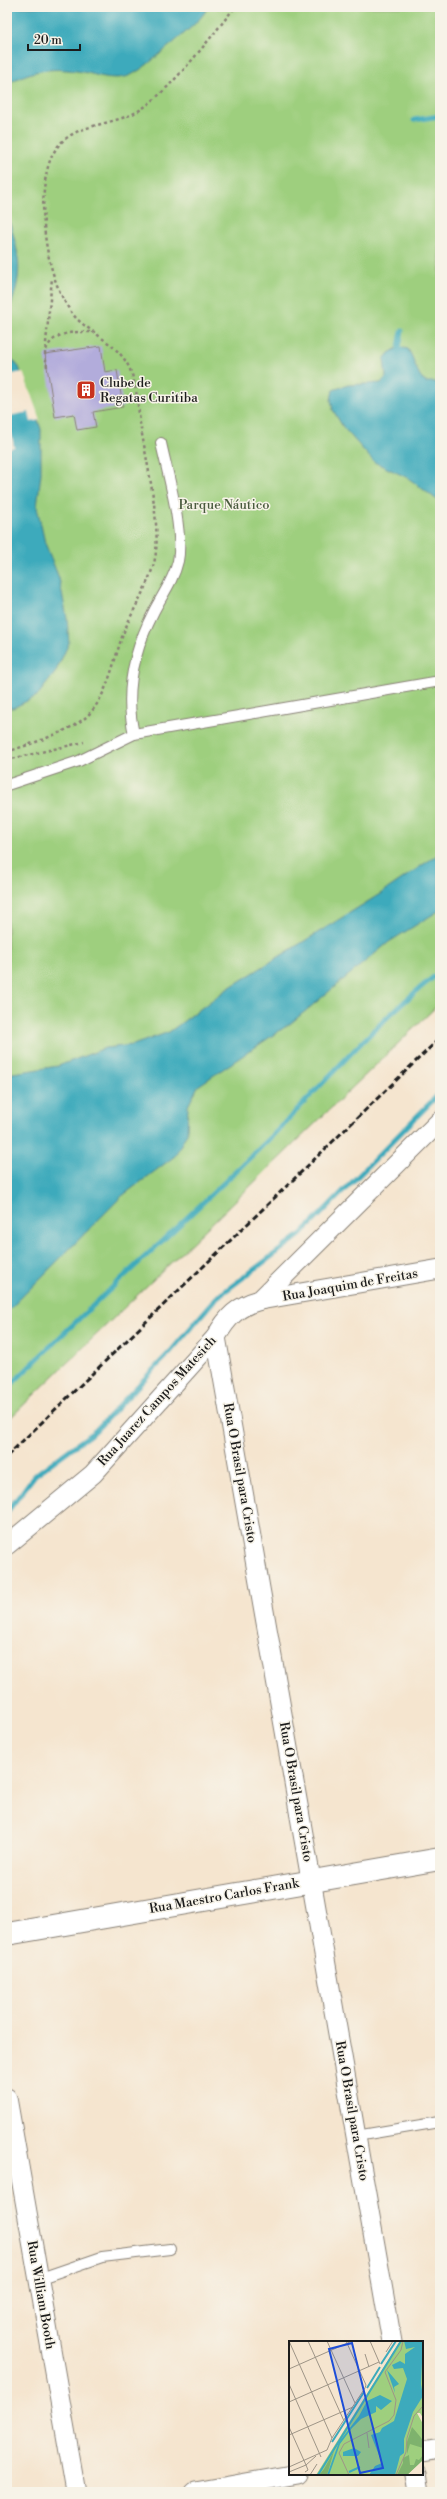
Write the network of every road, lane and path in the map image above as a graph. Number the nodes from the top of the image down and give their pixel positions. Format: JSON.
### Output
{"nodes":[{"id":1,"x":235,"y":7,"type":"edge"},
{"id":2,"x":52,"y":276,"type":"junction"},
{"id":3,"x":96,"y":332,"type":"junction"},
{"id":4,"x":45,"y":354,"type":"junction"},
{"id":5,"x":47,"y":367,"type":"dead end"},
{"id":6,"x":161,"y":443,"type":"dead end"},
{"id":7,"x":440,"y":681,"type":"edge"},
{"id":8,"x":134,"y":734,"type":"junction"},
{"id":9,"x":92,"y":740,"type":"dead end"},
{"id":10,"x":7,"y":752,"type":"edge"},
{"id":11,"x":7,"y":760,"type":"edge"},
{"id":12,"x":7,"y":785,"type":"edge"},
{"id":13,"x":440,"y":1121,"type":"edge"},
{"id":14,"x":440,"y":1269,"type":"edge"},
{"id":15,"x":260,"y":1300,"type":"junction"},
{"id":16,"x":216,"y":1337,"type":"junction"},
{"id":17,"x":7,"y":1545,"type":"edge"},
{"id":18,"x":440,"y":1859,"type":"edge"},
{"id":19,"x":312,"y":1881,"type":"junction"},
{"id":20,"x":7,"y":1934,"type":"edge"},
{"id":21,"x":7,"y":2098,"type":"edge"},
{"id":22,"x":439,"y":2122,"type":"dead end"},
{"id":23,"x":356,"y":2136,"type":"junction"},
{"id":24,"x":170,"y":2249,"type":"dead end"},
{"id":25,"x":38,"y":2279,"type":"junction"},
{"id":26,"x":392,"y":2341,"type":"edge"},
{"id":27,"x":440,"y":2449,"type":"edge"},
{"id":28,"x":423,"y":2452,"type":"edge"},
{"id":29,"x":292,"y":2475,"type":"edge"},
{"id":30,"x":416,"y":2475,"type":"edge"},
{"id":31,"x":76,"y":2492,"type":"edge"},
{"id":32,"x":195,"y":2492,"type":"edge"},
{"id":33,"x":419,"y":2492,"type":"edge"}],
"edges":[{"from":1,"to":2,"type":"path"},
{"from":2,"to":3,"type":"path"},
{"from":2,"to":4,"type":"path"},
{"from":3,"to":4,"type":"path"},
{"from":3,"to":10,"type":"path"},
{"from":4,"to":5,"type":"path"},
{"from":6,"to":8,"type":"lane"},
{"from":7,"to":8,"type":"lane"},
{"from":8,"to":12,"type":"lane"},
{"from":9,"to":11,"type":"path"},
{"from":13,"to":15,"type":"street","name":"Rua Juarez Campos Matesich"},
{"from":14,"to":15,"type":"street","name":"Rua Joaquim de Freitas"},
{"from":15,"to":16,"type":"street","name":"Rua Juarez Campos Matesich"},
{"from":16,"to":17,"type":"street","name":"Rua Juarez Campos Matesich"},
{"from":16,"to":19,"type":"street","name":"Rua O Brasil para Cristo"},
{"from":18,"to":19,"type":"street","name":"Rua Maestro Carlos Frank"},
{"from":19,"to":20,"type":"street","name":"Rua Maestro Carlos Frank"},
{"from":19,"to":23,"type":"street","name":"Rua O Brasil para Cristo"},
{"from":21,"to":25,"type":"street","name":"Rua William Booth"},
{"from":22,"to":23,"type":"lane"},
{"from":23,"to":26,"type":"street","name":"Rua O Brasil para Cristo"},
{"from":24,"to":25,"type":"lane"},
{"from":25,"to":31,"type":"street","name":"Rua William Booth"},
{"from":27,"to":28,"type":"street"},
{"from":29,"to":32,"type":"street"},
{"from":30,"to":33,"type":"street"}]}
